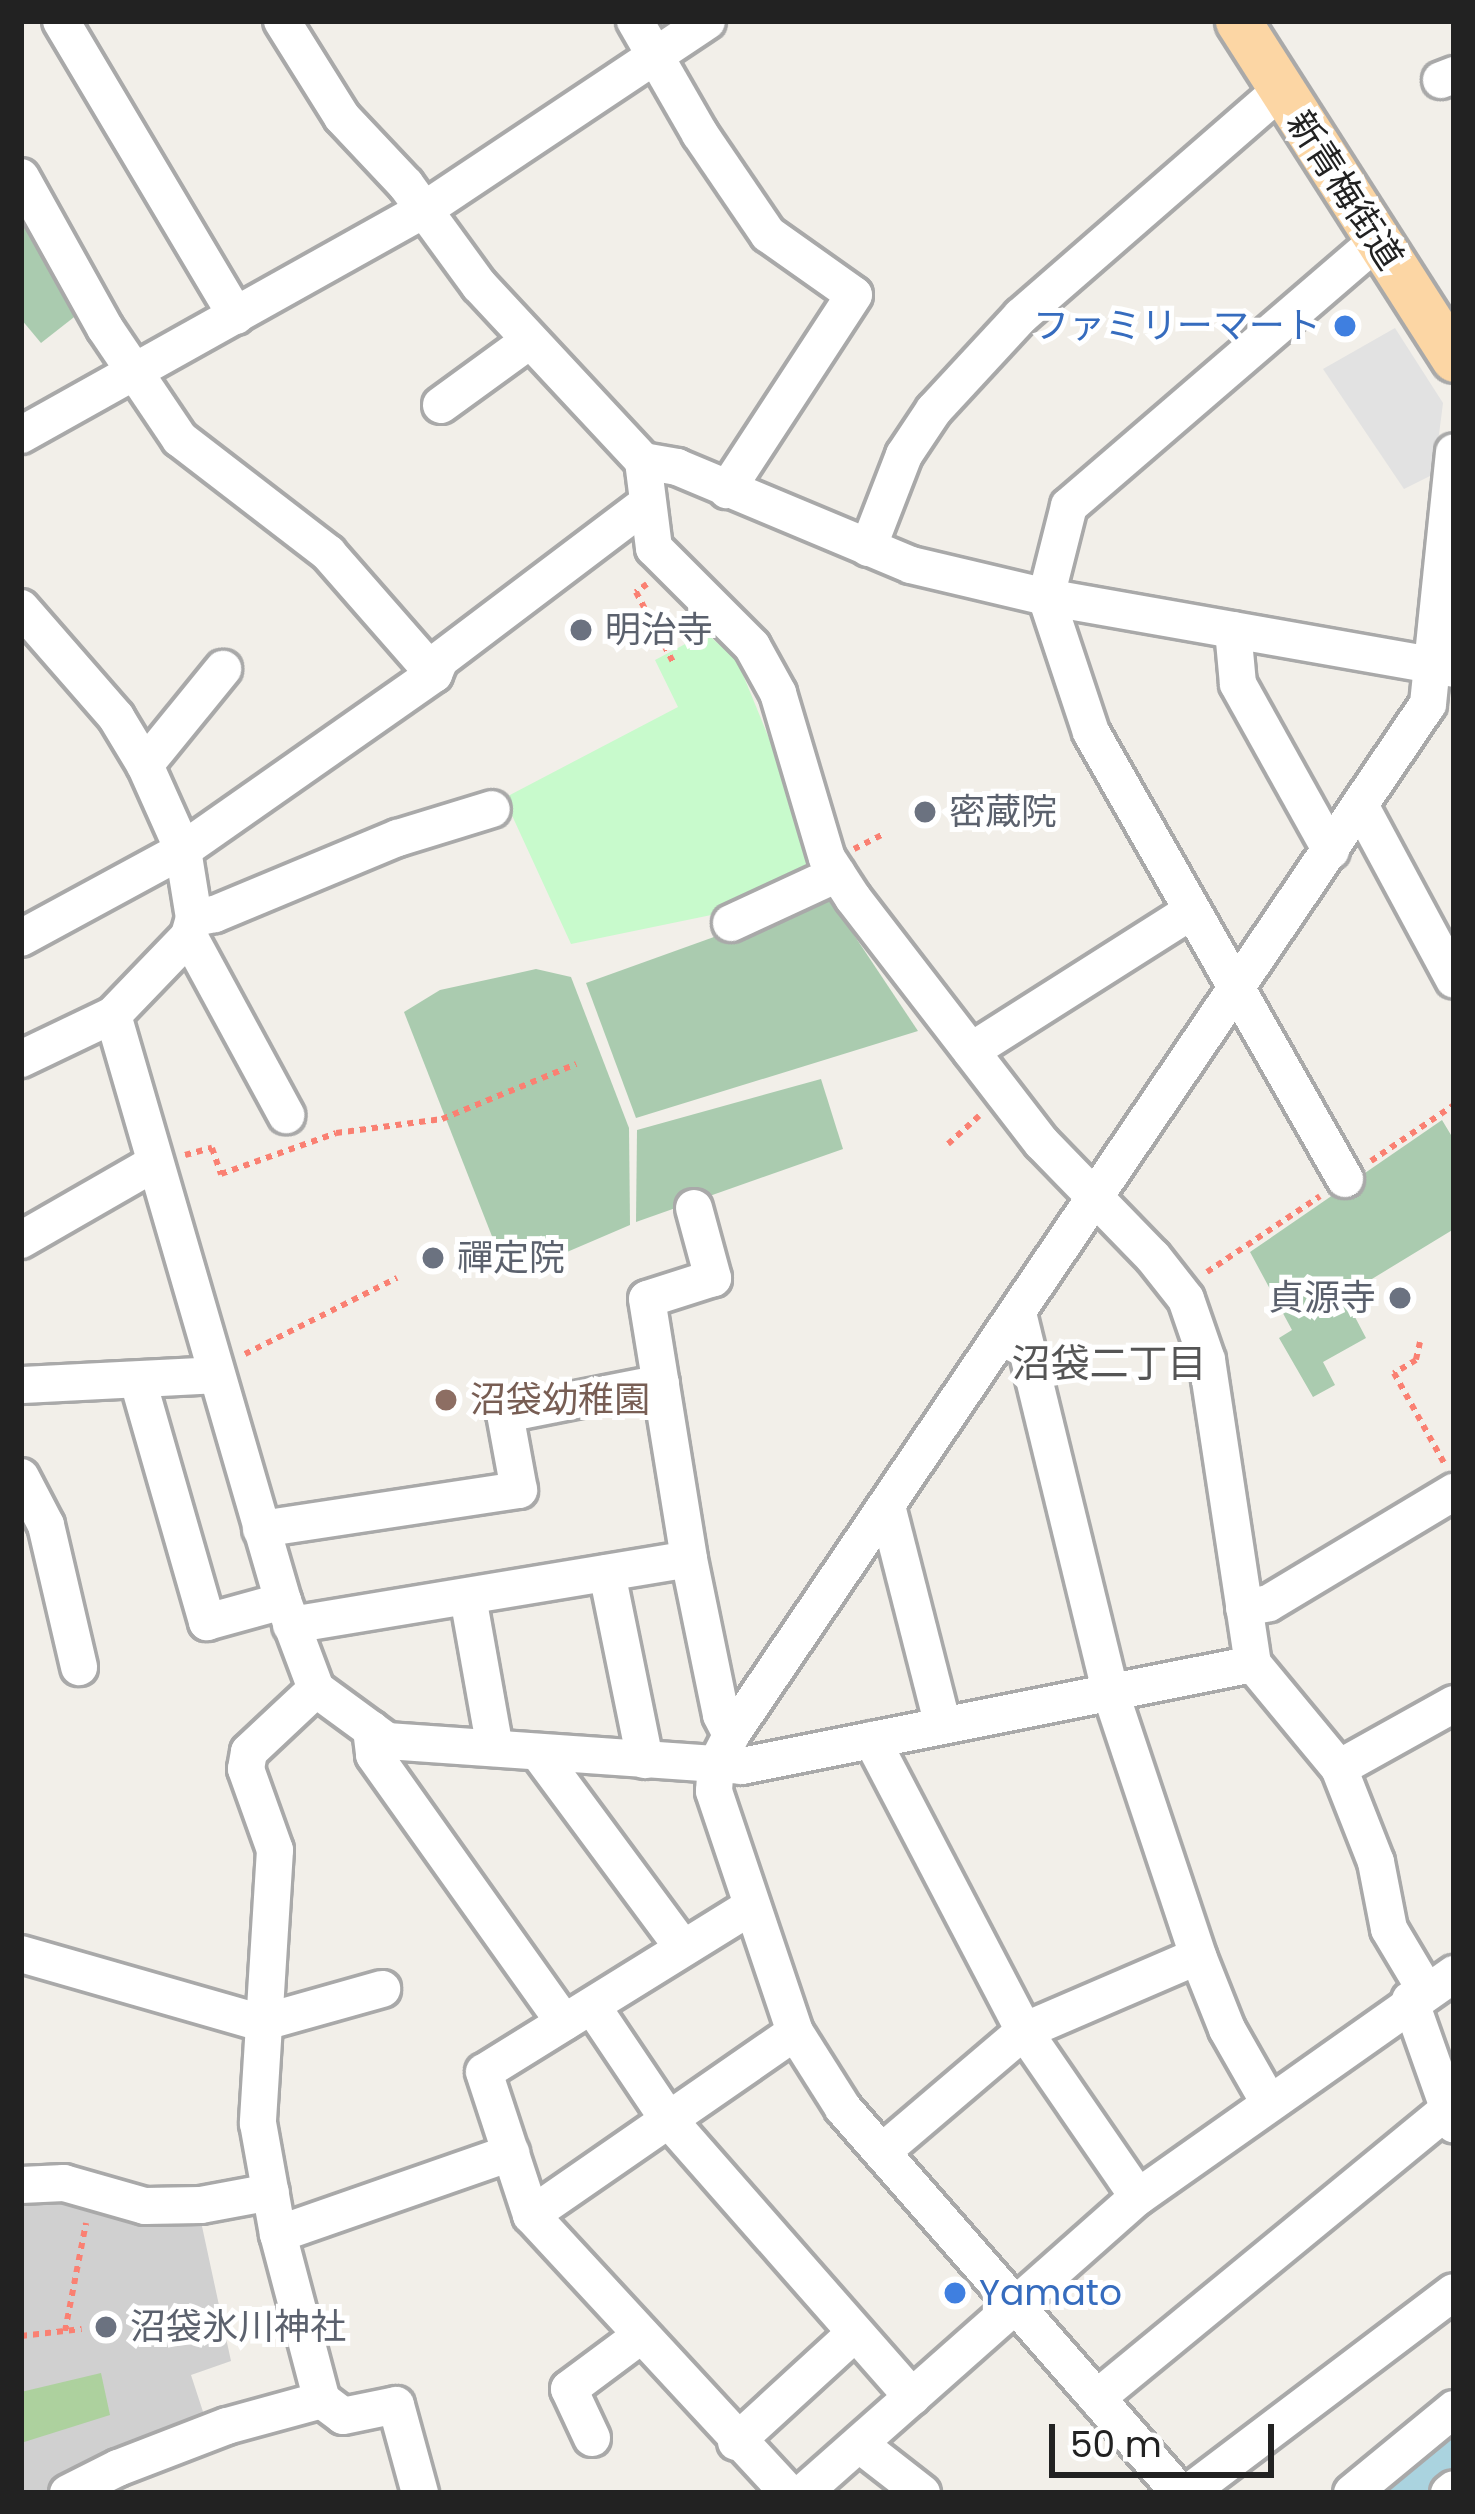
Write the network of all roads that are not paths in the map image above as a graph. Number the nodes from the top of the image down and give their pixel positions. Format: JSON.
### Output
{"nodes":[{"id":1,"x":61,"y":21,"type":"edge"},
{"id":2,"x":282,"y":21,"type":"edge"},
{"id":3,"x":634,"y":21,"type":"edge"},
{"id":4,"x":706,"y":21,"type":"edge"},
{"id":5,"x":1238,"y":21,"type":"edge"},
{"id":6,"x":653,"y":57,"type":"junction"},
{"id":7,"x":1280,"y":91,"type":"junction"},
{"id":8,"x":21,"y":177,"type":"edge"},
{"id":9,"x":424,"y":210,"type":"junction"},
{"id":10,"x":1378,"y":240,"type":"junction"},
{"id":11,"x":1441,"y":313,"type":"edge"},
{"id":12,"x":236,"y":316,"type":"junction"},
{"id":13,"x":529,"y":340,"type":"junction"},
{"id":14,"x":1454,"y":359,"type":"edge"},
{"id":15,"x":136,"y":371,"type":"junction"},
{"id":16,"x":441,"y":405,"type":"dead end"},
{"id":17,"x":21,"y":435,"type":"edge"},
{"id":18,"x":1454,"y":452,"type":"edge"},
{"id":19,"x":643,"y":460,"type":"junction"},
{"id":20,"x":727,"y":490,"type":"junction"},
{"id":21,"x":646,"y":503,"type":"junction"},
{"id":22,"x":868,"y":548,"type":"junction"},
{"id":23,"x":1046,"y":597,"type":"junction"},
{"id":24,"x":28,"y":628,"type":"edge"},
{"id":25,"x":1233,"y":630,"type":"junction"},
{"id":26,"x":1444,"y":666,"type":"edge"},
{"id":27,"x":223,"y":669,"type":"dead end"},
{"id":28,"x":434,"y":674,"type":"junction"},
{"id":29,"x":145,"y":765,"type":"junction"},
{"id":30,"x":1360,"y":807,"type":"junction"},
{"id":31,"x":492,"y":809,"type":"dead end"},
{"id":32,"x":183,"y":850,"type":"junction"},
{"id":33,"x":1331,"y":851,"type":"junction"},
{"id":34,"x":837,"y":874,"type":"junction"},
{"id":35,"x":1190,"y":912,"type":"junction"},
{"id":36,"x":731,"y":923,"type":"dead end"},
{"id":37,"x":192,"y":927,"type":"junction"},
{"id":38,"x":21,"y":938,"type":"edge"},
{"id":39,"x":1454,"y":980,"type":"edge"},
{"id":40,"x":1237,"y":989,"type":"junction"},
{"id":41,"x":112,"y":1015,"type":"junction"},
{"id":42,"x":971,"y":1051,"type":"junction"},
{"id":43,"x":21,"y":1059,"type":"edge"},
{"id":44,"x":286,"y":1115,"type":"dead end"},
{"id":45,"x":153,"y":1164,"type":"junction"},
{"id":46,"x":1346,"y":1179,"type":"dead end"},
{"id":47,"x":1096,"y":1197,"type":"junction"},
{"id":48,"x":694,"y":1208,"type":"dead end"},
{"id":49,"x":21,"y":1240,"type":"edge"},
{"id":50,"x":1018,"y":1313,"type":"junction"},
{"id":51,"x":215,"y":1371,"type":"junction"},
{"id":52,"x":138,"y":1381,"type":"junction"},
{"id":53,"x":661,"y":1382,"type":"junction"},
{"id":54,"x":21,"y":1384,"type":"edge"},
{"id":55,"x":21,"y":1478,"type":"edge"},
{"id":56,"x":1453,"y":1484,"type":"edge"},
{"id":57,"x":887,"y":1506,"type":"junction"},
{"id":58,"x":261,"y":1528,"type":"junction"},
{"id":59,"x":689,"y":1559,"type":"junction"},
{"id":60,"x":608,"y":1573,"type":"junction"},
{"id":61,"x":468,"y":1597,"type":"junction"},
{"id":62,"x":1244,"y":1608,"type":"junction"},
{"id":63,"x":287,"y":1613,"type":"junction"},
{"id":64,"x":1253,"y":1664,"type":"junction"},
{"id":65,"x":79,"y":1667,"type":"dead end"},
{"id":66,"x":316,"y":1689,"type":"junction"},
{"id":67,"x":1110,"y":1691,"type":"junction"},
{"id":68,"x":1454,"y":1704,"type":"edge"},
{"id":69,"x":943,"y":1726,"type":"junction"},
{"id":70,"x":371,"y":1729,"type":"junction"},
{"id":71,"x":872,"y":1740,"type":"junction"},
{"id":72,"x":495,"y":1748,"type":"junction"},
{"id":73,"x":724,"y":1750,"type":"junction"},
{"id":74,"x":538,"y":1752,"type":"junction"},
{"id":75,"x":645,"y":1760,"type":"junction"},
{"id":76,"x":1339,"y":1768,"type":"junction"},
{"id":77,"x":752,"y":1906,"type":"junction"},
{"id":78,"x":683,"y":1948,"type":"junction"},
{"id":79,"x":21,"y":1954,"type":"edge"},
{"id":80,"x":1198,"y":1956,"type":"junction"},
{"id":81,"x":1430,"y":1988,"type":"edge"},
{"id":82,"x":382,"y":1989,"type":"dead end"},
{"id":83,"x":578,"y":2014,"type":"junction"},
{"id":84,"x":261,"y":2024,"type":"junction"},
{"id":85,"x":1024,"y":2031,"type":"junction"},
{"id":86,"x":794,"y":2032,"type":"junction"},
{"id":87,"x":1268,"y":2101,"type":"junction"},
{"id":88,"x":1451,"y":2116,"type":"edge"},
{"id":89,"x":668,"y":2119,"type":"junction"},
{"id":90,"x":882,"y":2152,"type":"junction"},
{"id":91,"x":511,"y":2153,"type":"junction"},
{"id":92,"x":21,"y":2185,"type":"edge"},
{"id":93,"x":271,"y":2192,"type":"junction"},
{"id":94,"x":1138,"y":2197,"type":"junction"},
{"id":95,"x":531,"y":2215,"type":"junction"},
{"id":96,"x":278,"y":2234,"type":"junction"},
{"id":97,"x":1454,"y":2292,"type":"edge"},
{"id":98,"x":1014,"y":2306,"type":"junction"},
{"id":99,"x":855,"y":2333,"type":"junction"},
{"id":100,"x":640,"y":2336,"type":"junction"},
{"id":101,"x":912,"y":2397,"type":"junction"},
{"id":102,"x":1096,"y":2398,"type":"junction"},
{"id":103,"x":322,"y":2400,"type":"junction"},
{"id":104,"x":1454,"y":2409,"type":"edge"},
{"id":105,"x":592,"y":2438,"type":"dead end"},
{"id":106,"x":736,"y":2442,"type":"junction"},
{"id":107,"x":859,"y":2444,"type":"junction"},
{"id":108,"x":68,"y":2493,"type":"edge"},
{"id":109,"x":420,"y":2493,"type":"edge"},
{"id":110,"x":788,"y":2493,"type":"edge"},
{"id":111,"x":803,"y":2493,"type":"edge"},
{"id":112,"x":922,"y":2493,"type":"edge"},
{"id":113,"x":1184,"y":2493,"type":"edge"},
{"id":114,"x":1352,"y":2493,"type":"edge"}],
"edges":[{"from":1,"to":12,"type":"street"},
{"from":2,"to":9,"type":"street"},
{"from":3,"to":6,"type":"street"},
{"from":4,"to":6,"type":"street"},
{"from":5,"to":7,"type":"main road","name":"新青梅街道"},
{"from":6,"to":9,"type":"street"},
{"from":6,"to":20,"type":"street"},
{"from":7,"to":10,"type":"main road","name":"新青梅街道"},
{"from":7,"to":22,"type":"street"},
{"from":8,"to":15,"type":"street"},
{"from":9,"to":12,"type":"street"},
{"from":9,"to":13,"type":"street"},
{"from":10,"to":11,"type":"main road","name":"新青梅街道"},
{"from":10,"to":23,"type":"street"},
{"from":11,"to":14,"type":"main road","name":"新青梅街道"},
{"from":12,"to":15,"type":"street"},
{"from":13,"to":16,"type":"street"},
{"from":13,"to":19,"type":"street"},
{"from":15,"to":17,"type":"street"},
{"from":15,"to":28,"type":"street"},
{"from":18,"to":26,"type":"street"},
{"from":19,"to":20,"type":"street"},
{"from":19,"to":21,"type":"street"},
{"from":20,"to":22,"type":"street"},
{"from":21,"to":28,"type":"street"},
{"from":21,"to":34,"type":"street"},
{"from":22,"to":23,"type":"street"},
{"from":23,"to":25,"type":"street"},
{"from":23,"to":35,"type":"street"},
{"from":24,"to":29,"type":"street"},
{"from":25,"to":26,"type":"street"},
{"from":25,"to":33,"type":"street"},
{"from":26,"to":30,"type":"street"},
{"from":27,"to":29,"type":"street"},
{"from":28,"to":32,"type":"street"},
{"from":29,"to":32,"type":"street"},
{"from":30,"to":33,"type":"street"},
{"from":30,"to":39,"type":"street"},
{"from":31,"to":37,"type":"street"},
{"from":32,"to":37,"type":"street"},
{"from":32,"to":38,"type":"street"},
{"from":33,"to":40,"type":"street"},
{"from":34,"to":36,"type":"street"},
{"from":34,"to":42,"type":"street"},
{"from":35,"to":40,"type":"street"},
{"from":35,"to":42,"type":"street"},
{"from":37,"to":41,"type":"street"},
{"from":37,"to":44,"type":"street"},
{"from":40,"to":46,"type":"street"},
{"from":40,"to":47,"type":"street"},
{"from":41,"to":43,"type":"street"},
{"from":41,"to":45,"type":"street"},
{"from":42,"to":47,"type":"street"},
{"from":45,"to":49,"type":"street"},
{"from":45,"to":51,"type":"street"},
{"from":47,"to":50,"type":"street"},
{"from":47,"to":62,"type":"street"},
{"from":48,"to":53,"type":"street"},
{"from":50,"to":57,"type":"street"},
{"from":50,"to":67,"type":"street"},
{"from":51,"to":52,"type":"street"},
{"from":51,"to":58,"type":"street"},
{"from":52,"to":54,"type":"street"},
{"from":52,"to":63,"type":"street"},
{"from":53,"to":58,"type":"street"},
{"from":53,"to":59,"type":"street"},
{"from":55,"to":65,"type":"street"},
{"from":56,"to":62,"type":"street"},
{"from":57,"to":69,"type":"street"},
{"from":57,"to":73,"type":"street"},
{"from":58,"to":63,"type":"street"},
{"from":59,"to":60,"type":"street"},
{"from":59,"to":73,"type":"street"},
{"from":60,"to":61,"type":"street"},
{"from":60,"to":75,"type":"street"},
{"from":61,"to":63,"type":"street"},
{"from":61,"to":72,"type":"street"},
{"from":62,"to":64,"type":"street"},
{"from":63,"to":66,"type":"street"},
{"from":64,"to":67,"type":"street"},
{"from":64,"to":76,"type":"street"},
{"from":66,"to":70,"type":"street"},
{"from":66,"to":84,"type":"street"},
{"from":67,"to":69,"type":"street"},
{"from":67,"to":80,"type":"street"},
{"from":68,"to":76,"type":"street"},
{"from":69,"to":71,"type":"street"},
{"from":70,"to":72,"type":"street"},
{"from":70,"to":83,"type":"street"},
{"from":71,"to":73,"type":"street"},
{"from":71,"to":85,"type":"street"},
{"from":72,"to":74,"type":"street"},
{"from":73,"to":75,"type":"street"},
{"from":73,"to":77,"type":"street"},
{"from":74,"to":75,"type":"street"},
{"from":74,"to":78,"type":"street"},
{"from":76,"to":81,"type":"street"},
{"from":77,"to":78,"type":"street"},
{"from":77,"to":86,"type":"street"},
{"from":78,"to":83,"type":"street"},
{"from":79,"to":84,"type":"street"},
{"from":80,"to":85,"type":"street"},
{"from":80,"to":87,"type":"street"},
{"from":81,"to":87,"type":"street"},
{"from":81,"to":88,"type":"street"},
{"from":82,"to":84,"type":"street"},
{"from":83,"to":89,"type":"street"},
{"from":83,"to":91,"type":"street"},
{"from":84,"to":93,"type":"street"},
{"from":85,"to":90,"type":"street"},
{"from":85,"to":94,"type":"street"},
{"from":86,"to":89,"type":"street"},
{"from":86,"to":90,"type":"street"},
{"from":87,"to":94,"type":"street"},
{"from":88,"to":102,"type":"street"},
{"from":89,"to":95,"type":"street"},
{"from":89,"to":99,"type":"street"},
{"from":90,"to":98,"type":"street"},
{"from":91,"to":95,"type":"street"},
{"from":91,"to":96,"type":"street"},
{"from":92,"to":93,"type":"street"},
{"from":93,"to":96,"type":"street"},
{"from":94,"to":98,"type":"street"},
{"from":95,"to":100,"type":"street"},
{"from":96,"to":103,"type":"street"},
{"from":97,"to":113,"type":"street"},
{"from":98,"to":101,"type":"street"},
{"from":98,"to":102,"type":"street"},
{"from":99,"to":101,"type":"street"},
{"from":99,"to":106,"type":"street"},
{"from":100,"to":105,"type":"street"},
{"from":100,"to":106,"type":"street"},
{"from":101,"to":107,"type":"street"},
{"from":102,"to":113,"type":"street"},
{"from":103,"to":108,"type":"street"},
{"from":103,"to":109,"type":"street"},
{"from":104,"to":114,"type":"street"},
{"from":106,"to":110,"type":"street"},
{"from":107,"to":111,"type":"street"},
{"from":107,"to":112,"type":"street"}]}
